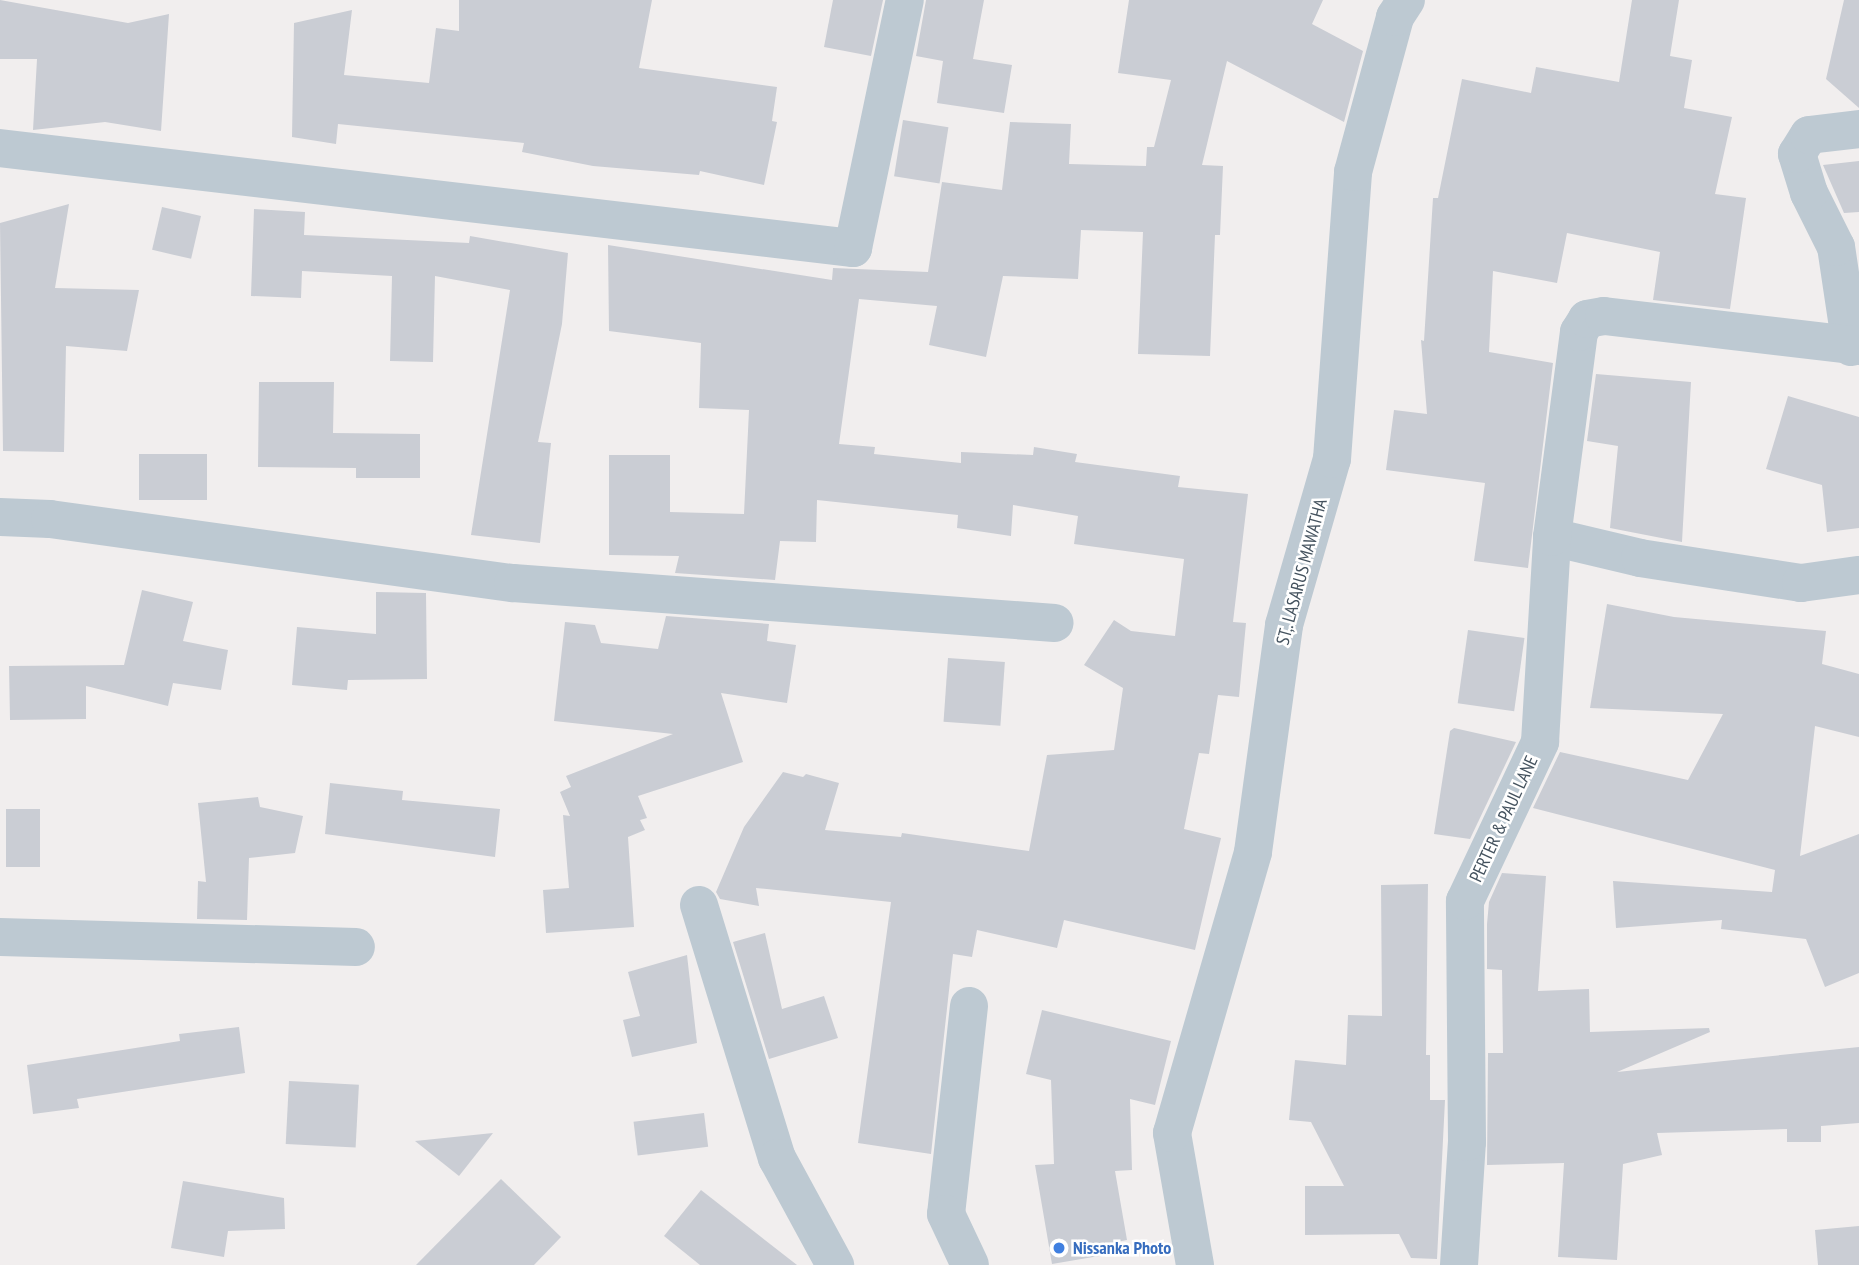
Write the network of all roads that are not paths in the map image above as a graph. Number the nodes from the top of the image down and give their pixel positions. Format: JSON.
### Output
{"nodes":[{"id":1,"x":905,"y":0,"type":"edge"},
{"id":2,"x":1406,"y":0,"type":"edge"},
{"id":3,"x":1859,"y":129,"type":"edge"},
{"id":4,"x":0,"y":148,"type":"edge"},
{"id":5,"x":1855,"y":346,"type":"edge"},
{"id":6,"x":0,"y":517,"type":"edge"},
{"id":7,"x":1552,"y":537,"type":"junction"},
{"id":8,"x":1859,"y":575,"type":"edge"},
{"id":9,"x":1055,"y":623,"type":"dead end"},
{"id":10,"x":699,"y":905,"type":"dead end"},
{"id":11,"x":0,"y":937,"type":"edge"},
{"id":12,"x":356,"y":947,"type":"dead end"},
{"id":13,"x":969,"y":1006,"type":"dead end"},
{"id":14,"x":835,"y":1265,"type":"edge"},
{"id":15,"x":970,"y":1265,"type":"edge"},
{"id":16,"x":1195,"y":1265,"type":"edge"},
{"id":17,"x":1459,"y":1265,"type":"edge"}],
"edges":[{"from":1,"to":4,"type":"street"},
{"from":2,"to":16,"type":"street","name":"ST,. LASARUS MAWATHA"},
{"from":3,"to":5,"type":"street"},
{"from":5,"to":7,"type":"street","name":"PERTER & PAUL LANE"},
{"from":6,"to":9,"type":"street"},
{"from":7,"to":8,"type":"street"},
{"from":7,"to":17,"type":"street","name":"PERTER & PAUL LANE"},
{"from":10,"to":14,"type":"street"},
{"from":11,"to":12,"type":"street"},
{"from":13,"to":15,"type":"street"}]}
